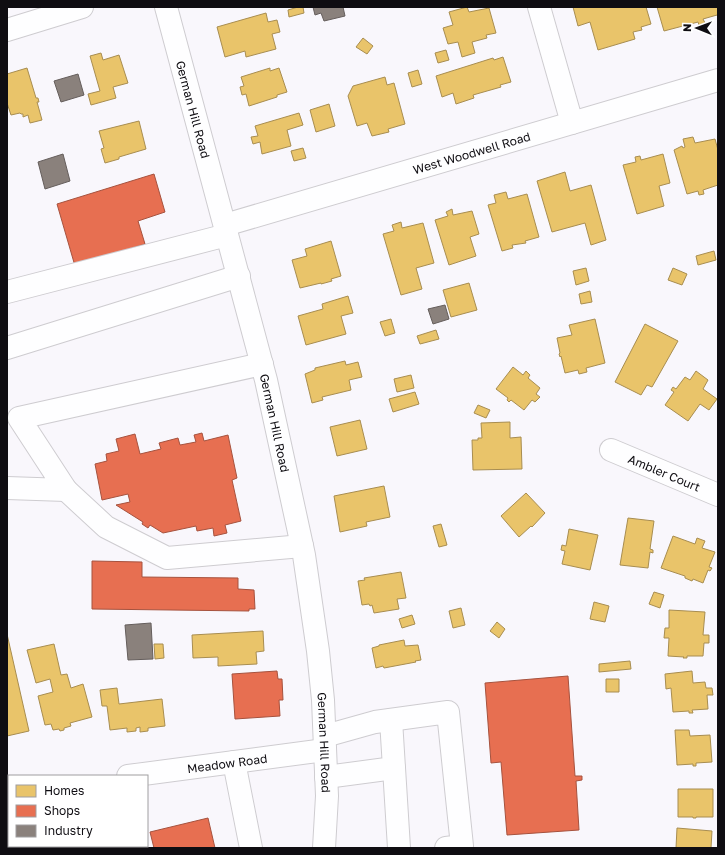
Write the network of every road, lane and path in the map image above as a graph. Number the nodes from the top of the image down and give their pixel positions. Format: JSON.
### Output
{"nodes":[{"id":1,"x":82,"y":7,"type":"edge"},
{"id":2,"x":166,"y":7,"type":"edge"},
{"id":3,"x":539,"y":7,"type":"edge"},
{"id":4,"x":7,"y":30,"type":"edge"},
{"id":5,"x":718,"y":80,"type":"edge"},
{"id":6,"x":572,"y":123,"type":"junction"},
{"id":7,"x":226,"y":230,"type":"junction"},
{"id":8,"x":239,"y":276,"type":"junction"},
{"id":9,"x":7,"y":292,"type":"edge"},
{"id":10,"x":7,"y":348,"type":"edge"},
{"id":11,"x":262,"y":364,"type":"junction"},
{"id":12,"x":611,"y":450,"type":"dead end"},
{"id":13,"x":7,"y":488,"type":"edge"},
{"id":14,"x":66,"y":490,"type":"junction"},
{"id":15,"x":718,"y":494,"type":"edge"},
{"id":16,"x":302,"y":546,"type":"junction"},
{"id":17,"x":390,"y":720,"type":"junction"},
{"id":18,"x":325,"y":743,"type":"junction"},
{"id":19,"x":234,"y":762,"type":"junction"},
{"id":20,"x":394,"y":768,"type":"junction"},
{"id":21,"x":136,"y":775,"type":"edge"},
{"id":22,"x":326,"y":777,"type":"junction"},
{"id":23,"x":251,"y":848,"type":"edge"},
{"id":24,"x":324,"y":848,"type":"edge"},
{"id":25,"x":399,"y":848,"type":"edge"},
{"id":26,"x":446,"y":848,"type":"edge"}],
"edges":[{"from":1,"to":4,"type":"street"},
{"from":2,"to":7,"type":"street","name":"German Hill Road"},
{"from":3,"to":6,"type":"street"},
{"from":5,"to":6,"type":"street","name":"West Woodwell Road"},
{"from":6,"to":7,"type":"street","name":"West Woodwell Road"},
{"from":7,"to":8,"type":"street","name":"German Hill Road"},
{"from":7,"to":9,"type":"street","name":"West Woodwell Road"},
{"from":8,"to":10,"type":"street"},
{"from":8,"to":11,"type":"street","name":"German Hill Road"},
{"from":11,"to":14,"type":"street"},
{"from":11,"to":16,"type":"street","name":"German Hill Road"},
{"from":12,"to":15,"type":"street","name":"Ambler Court"},
{"from":13,"to":14,"type":"street"},
{"from":14,"to":16,"type":"street"},
{"from":16,"to":18,"type":"street","name":"German Hill Road"},
{"from":17,"to":18,"type":"street","name":"Meadow Road"},
{"from":17,"to":20,"type":"street"},
{"from":17,"to":26,"type":"street","name":"Meadow Road"},
{"from":18,"to":19,"type":"street","name":"Meadow Road"},
{"from":18,"to":22,"type":"street","name":"German Hill Road"},
{"from":19,"to":21,"type":"street","name":"Meadow Road"},
{"from":19,"to":23,"type":"street"},
{"from":20,"to":22,"type":"street"},
{"from":20,"to":25,"type":"street"},
{"from":22,"to":24,"type":"street","name":"German Hill Road"}]}
